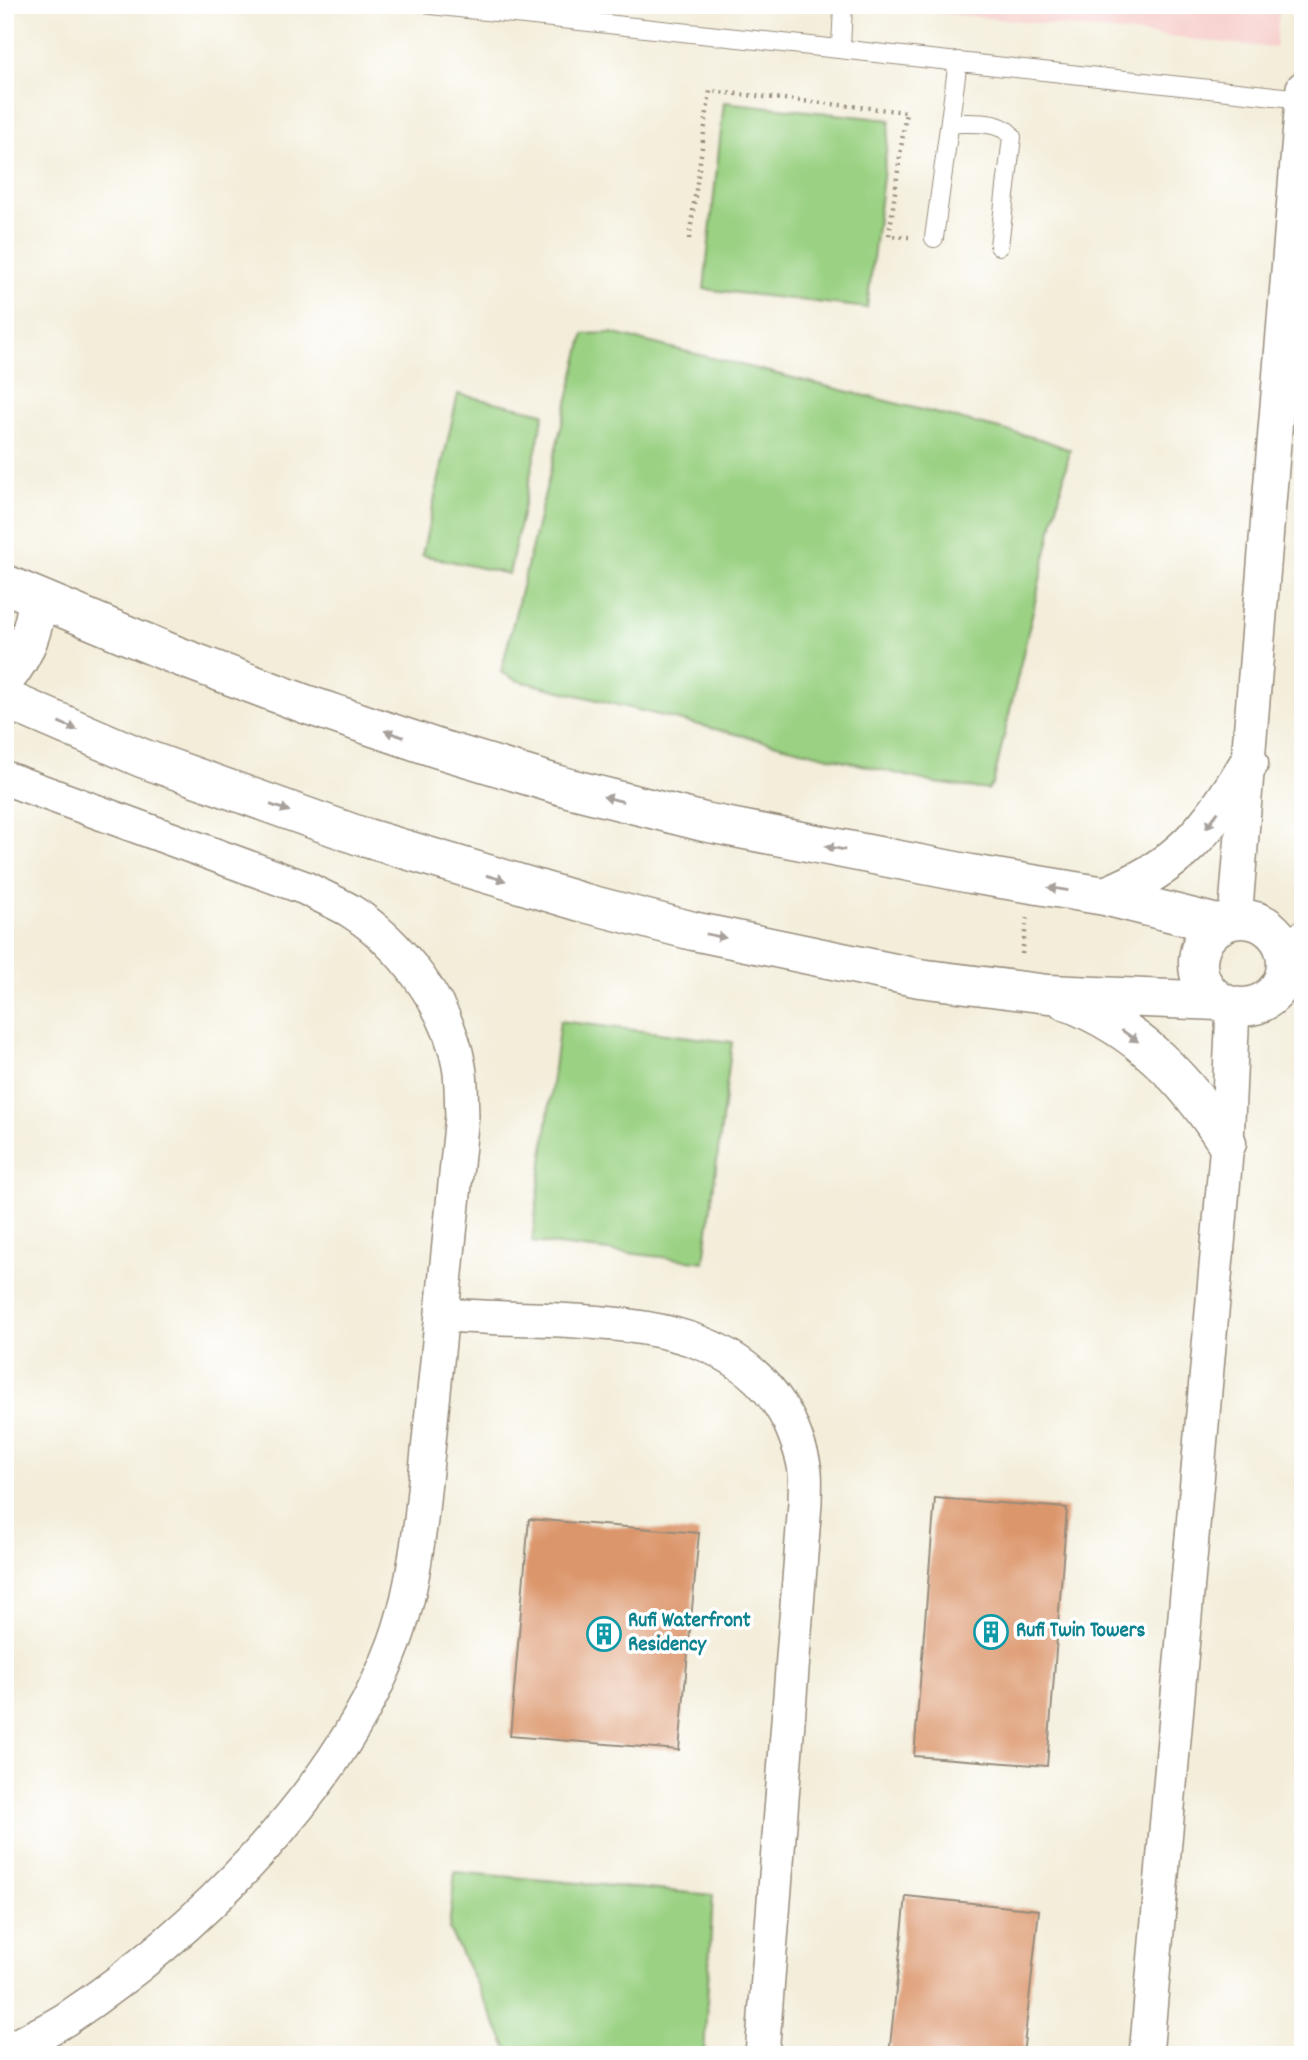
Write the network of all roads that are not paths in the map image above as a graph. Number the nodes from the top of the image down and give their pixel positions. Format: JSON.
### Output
{"nodes":[{"id":1,"x":431,"y":5,"type":"edge"},
{"id":2,"x":844,"y":5,"type":"edge"},
{"id":3,"x":841,"y":48,"type":"junction"},
{"id":4,"x":958,"y":61,"type":"junction"},
{"id":5,"x":1302,"y":93,"type":"edge"},
{"id":6,"x":950,"y":124,"type":"junction"},
{"id":7,"x":934,"y":238,"type":"road end"},
{"id":8,"x":999,"y":246,"type":"dead end"},
{"id":9,"x":22,"y":591,"type":"edge"},
{"id":10,"x":5,"y":678,"type":"edge"},
{"id":11,"x":5,"y":699,"type":"edge"},
{"id":12,"x":1249,"y":763,"type":"junction"},
{"id":13,"x":5,"y":778,"type":"edge"},
{"id":14,"x":1105,"y":896,"type":"junction"},
{"id":15,"x":1228,"y":922,"type":"junction"},
{"id":16,"x":1294,"y":933,"type":"edge"},
{"id":17,"x":1291,"y":985,"type":"edge"},
{"id":18,"x":1032,"y":992,"type":"junction"},
{"id":19,"x":1226,"y":1004,"type":"junction"},
{"id":20,"x":1227,"y":1143,"type":"junction"},
{"id":21,"x":442,"y":1315,"type":"junction"},
{"id":22,"x":5,"y":2051,"type":"edge"},
{"id":23,"x":762,"y":2055,"type":"edge"},
{"id":24,"x":1146,"y":2055,"type":"edge"}],
"edges":[{"from":1,"to":3,"type":"lane"},
{"from":2,"to":3,"type":"lane"},
{"from":3,"to":4,"type":"lane"},
{"from":4,"to":5,"type":"lane"},
{"from":4,"to":6,"type":"lane"},
{"from":5,"to":12,"type":"street"},
{"from":6,"to":7,"type":"lane"},
{"from":6,"to":8,"type":"lane"},
{"from":9,"to":10,"type":"street"},
{"from":14,"to":9,"type":"street","one_way":true},
{"from":11,"to":18,"type":"street","one_way":true},
{"from":12,"to":14,"type":"street","one_way":true},
{"from":12,"to":15,"type":"street"},
{"from":13,"to":21,"type":"street"},
{"from":14,"to":15,"type":"street"},
{"from":15,"to":16,"type":"street"},
{"from":15,"to":19,"type":"street"},
{"from":16,"to":17,"type":"street"},
{"from":17,"to":19,"type":"street"},
{"from":18,"to":19,"type":"street"},
{"from":18,"to":20,"type":"street","one_way":true},
{"from":19,"to":20,"type":"street"},
{"from":20,"to":24,"type":"street"},
{"from":21,"to":22,"type":"street"},
{"from":21,"to":23,"type":"street"}]}
